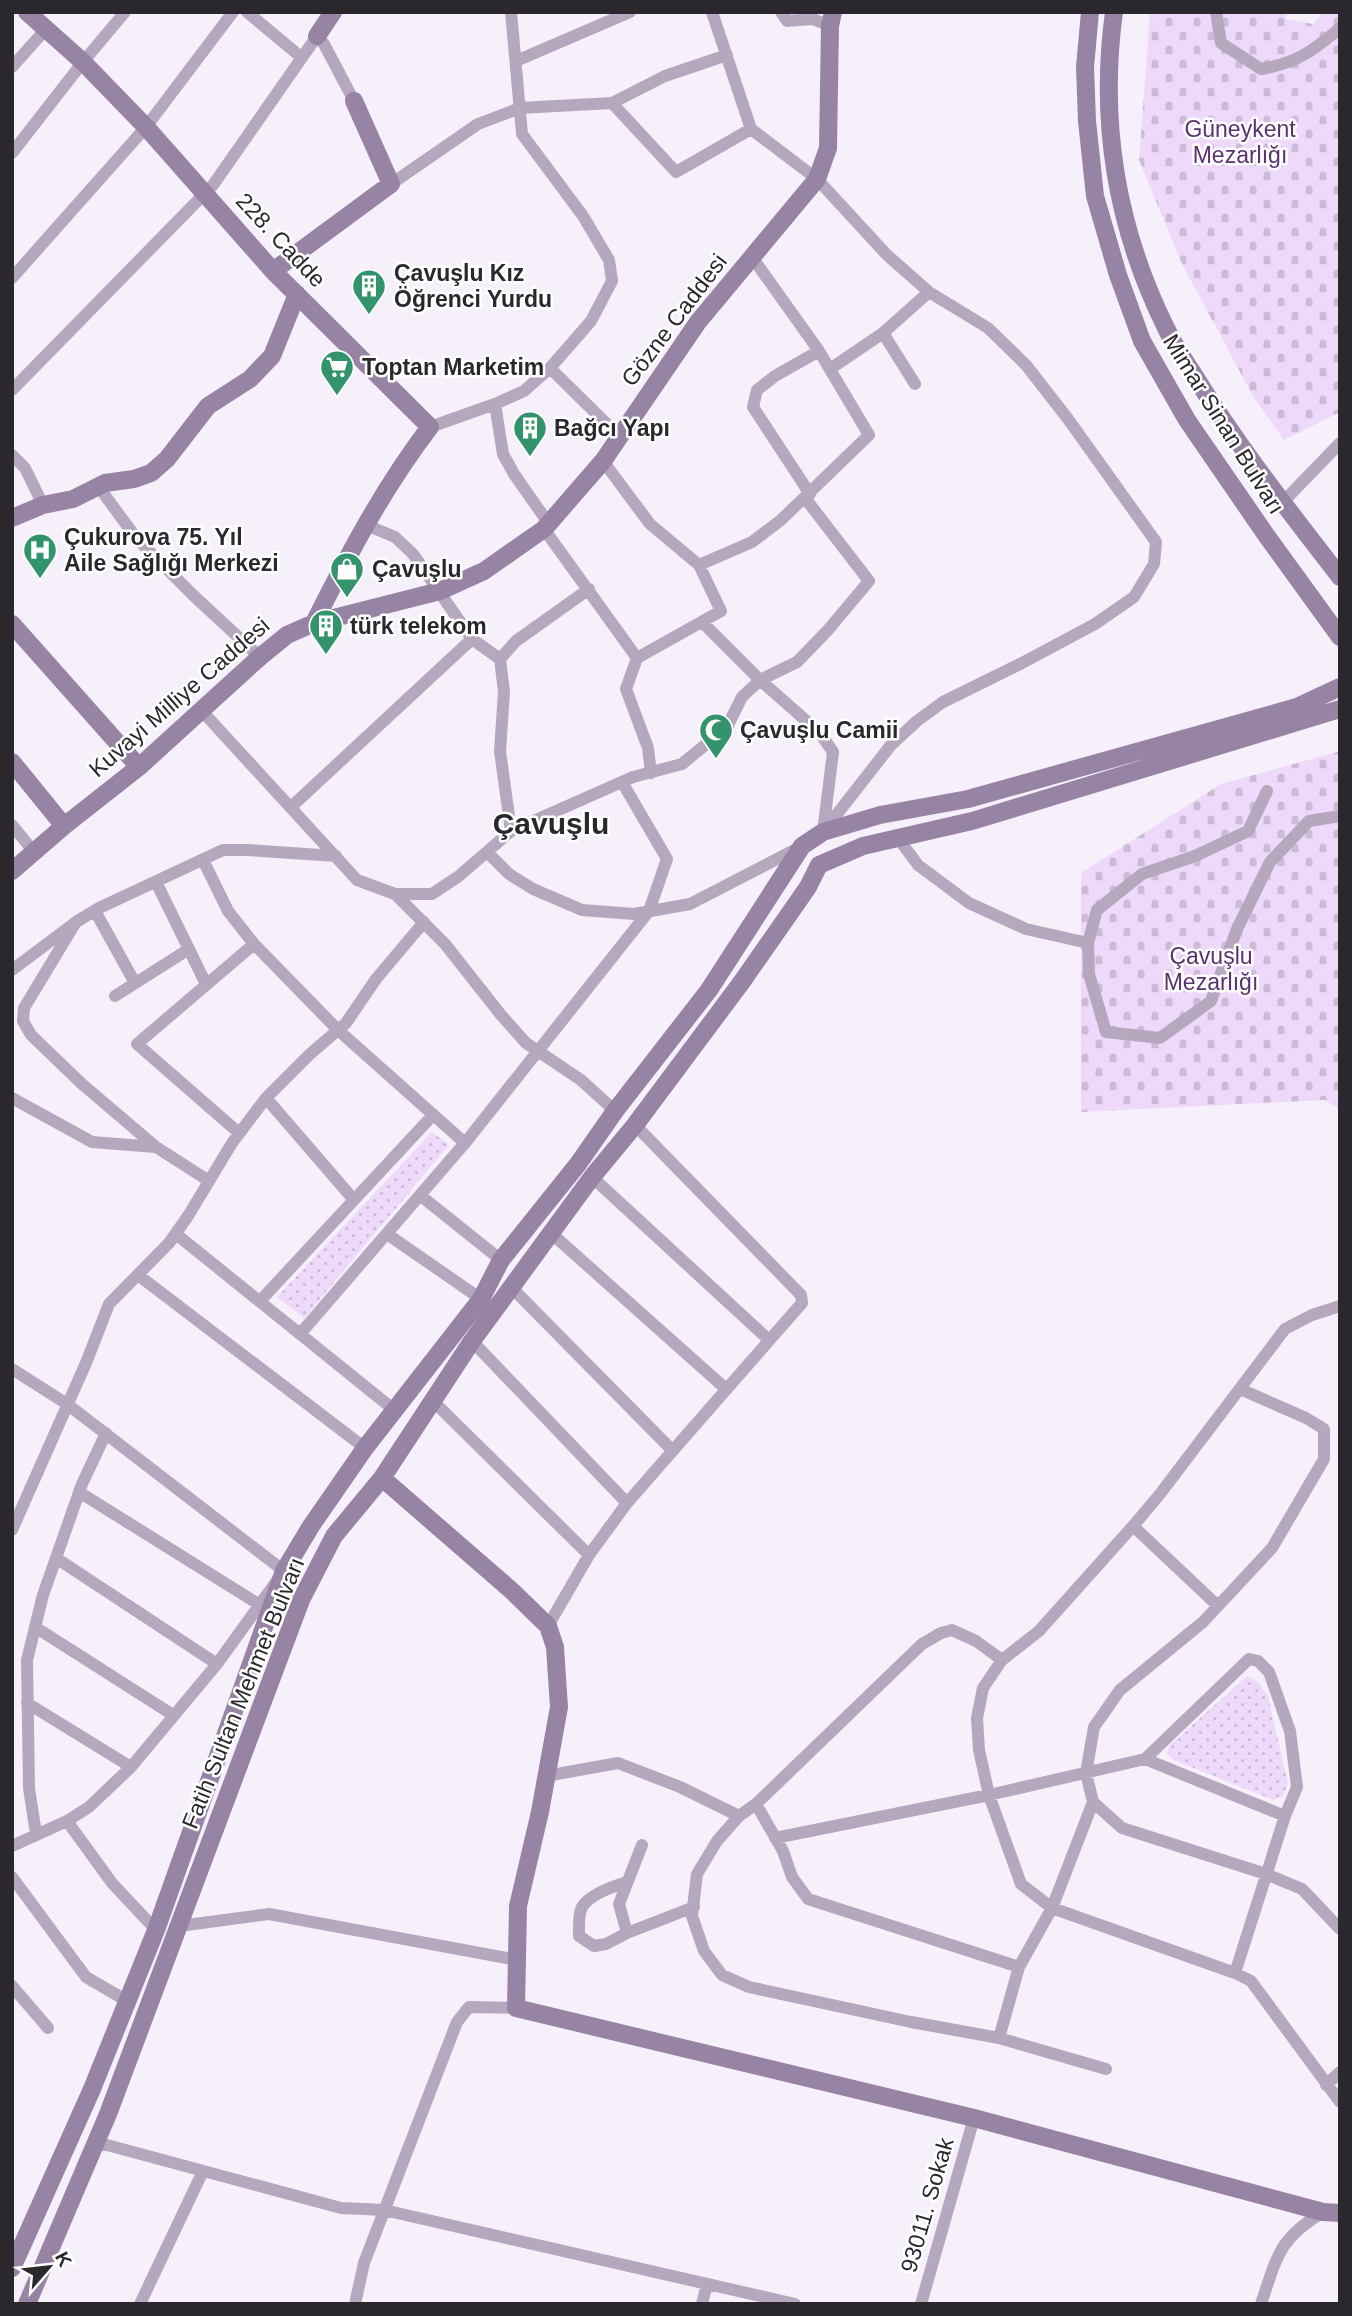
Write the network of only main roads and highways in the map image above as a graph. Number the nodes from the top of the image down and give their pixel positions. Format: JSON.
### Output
{"nodes":[{"id":1,"x":27,"y":12,"type":"edge"},
{"id":2,"x":333,"y":12,"type":"edge"},
{"id":3,"x":1090,"y":12,"type":"edge"},
{"id":4,"x":1114,"y":12,"type":"edge"},
{"id":5,"x":831,"y":19,"type":"edge"},
{"id":6,"x":317,"y":36,"type":"road end"},
{"id":7,"x":354,"y":101,"type":"road end"},
{"id":8,"x":273,"y":271,"type":"junction"},
{"id":9,"x":297,"y":294,"type":"junction"},
{"id":10,"x":12,"y":518,"type":"edge"},
{"id":11,"x":1340,"y":577,"type":"edge"},
{"id":12,"x":440,"y":591,"type":"joint"},
{"id":13,"x":314,"y":623,"type":"junction"},
{"id":14,"x":12,"y":624,"type":"edge"},
{"id":15,"x":1340,"y":637,"type":"edge"},
{"id":16,"x":1340,"y":687,"type":"edge"},
{"id":17,"x":1340,"y":709,"type":"edge"},
{"id":18,"x":12,"y":762,"type":"edge"},
{"id":19,"x":139,"y":767,"type":"junction"},
{"id":20,"x":64,"y":826,"type":"junction"},
{"id":21,"x":12,"y":871,"type":"edge"},
{"id":22,"x":382,"y":1478,"type":"junction"},
{"id":23,"x":1331,"y":2212,"type":"edge"},
{"id":24,"x":12,"y":2268,"type":"edge"},
{"id":25,"x":27,"y":2304,"type":"edge"}],
"edges":[{"from":1,"to":8,"type":"main road","name":"228. Cadde"},
{"from":2,"to":6,"type":"main road"},
{"from":3,"to":15,"type":"main road","name":"Mimar Sinan Bulvarı"},
{"from":4,"to":11,"type":"main road","name":"Mimar Sinan Bulvarı"},
{"from":5,"to":12,"type":"main road","name":"Gözne Caddesi"},
{"from":7,"to":8,"type":"main road"},
{"from":8,"to":9,"type":"main road","name":"228. Cadde"},
{"from":9,"to":10,"type":"main road"},
{"from":9,"to":13,"type":"main road","name":"228. Cadde"},
{"from":12,"to":13,"type":"main road","name":"Kuvayi Milliye Caddesi"},
{"from":13,"to":19,"type":"main road","name":"Kuvayi Milliye Caddesi"},
{"from":14,"to":19,"type":"main road"},
{"from":16,"to":24,"type":"main road","name":"Fatih Sultan Mehmet Bulvarı"},
{"from":17,"to":22,"type":"main road","name":"Fatih Sultan Mehmet Bulvarı"},
{"from":18,"to":20,"type":"main road"},
{"from":19,"to":20,"type":"main road","name":"Kuvayi Milliye Caddesi"},
{"from":20,"to":21,"type":"main road","name":"Kuvayi Milliye Caddesi"},
{"from":22,"to":23,"type":"main road"},
{"from":22,"to":25,"type":"main road","name":"Fatih Sultan Mehmet Bulvarı"}]}
